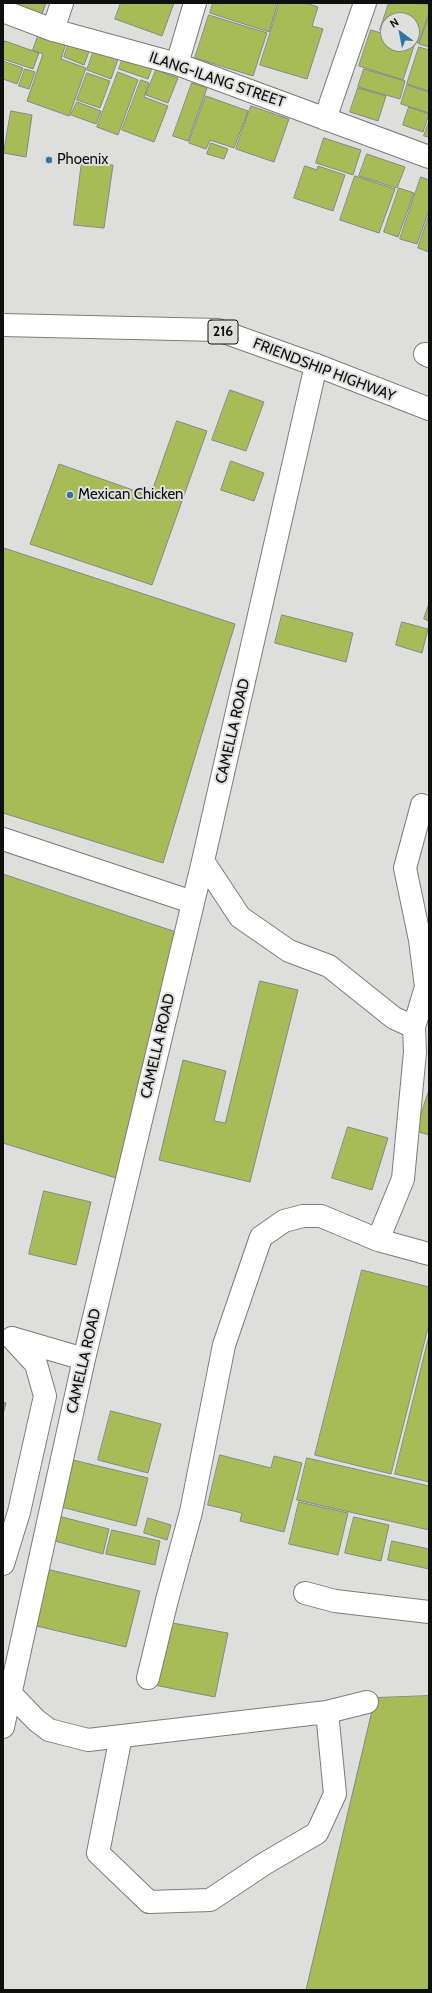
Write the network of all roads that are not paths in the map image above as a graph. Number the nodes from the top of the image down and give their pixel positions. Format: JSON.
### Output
{"nodes":[{"id":1,"x":62,"y":3,"type":"edge"},
{"id":2,"x":195,"y":3,"type":"edge"},
{"id":3,"x":365,"y":3,"type":"edge"},
{"id":4,"x":3,"y":11,"type":"edge"},
{"id":5,"x":53,"y":30,"type":"junction"},
{"id":6,"x":177,"y":64,"type":"junction"},
{"id":7,"x":325,"y":119,"type":"junction"},
{"id":8,"x":429,"y":157,"type":"edge"},
{"id":9,"x":3,"y":325,"type":"edge"},
{"id":10,"x":316,"y":365,"type":"junction"},
{"id":11,"x":429,"y":410,"type":"edge"},
{"id":12,"x":422,"y":805,"type":"dead end"},
{"id":13,"x":3,"y":839,"type":"edge"},
{"id":14,"x":203,"y":861,"type":"junction"},
{"id":15,"x":192,"y":902,"type":"junction"},
{"id":16,"x":414,"y":1027,"type":"junction"},
{"id":17,"x":378,"y":1240,"type":"junction"},
{"id":18,"x":429,"y":1254,"type":"edge"},
{"id":19,"x":8,"y":1336,"type":"edge"},
{"id":20,"x":84,"y":1359,"type":"junction"},
{"id":21,"x":3,"y":1564,"type":"edge"},
{"id":22,"x":305,"y":1593,"type":"dead end"},
{"id":23,"x":429,"y":1612,"type":"edge"},
{"id":24,"x":148,"y":1678,"type":"dead end"},
{"id":25,"x":11,"y":1694,"type":"junction"},
{"id":26,"x":367,"y":1702,"type":"dead end"},
{"id":27,"x":327,"y":1712,"type":"junction"},
{"id":28,"x":3,"y":1727,"type":"edge"},
{"id":29,"x":121,"y":1736,"type":"junction"}],
"edges":[{"from":1,"to":5,"type":"street"},
{"from":2,"to":6,"type":"street"},
{"from":3,"to":7,"type":"street"},
{"from":4,"to":5,"type":"street","name":"ILANG-ILANG STREET"},
{"from":5,"to":6,"type":"street","name":"ILANG-ILANG STREET"},
{"from":6,"to":7,"type":"street","name":"ILANG-ILANG STREET"},
{"from":7,"to":8,"type":"street","name":"ILANG-ILANG STREET"},
{"from":9,"to":10,"type":"street","name":"FRIENDSHIP HIGHWAY","number":"216"},
{"from":10,"to":11,"type":"street","name":"FRIENDSHIP HIGHWAY","number":"216"},
{"from":10,"to":14,"type":"street","name":"CAMELLA ROAD"},
{"from":12,"to":16,"type":"street"},
{"from":13,"to":15,"type":"street"},
{"from":14,"to":15,"type":"street","name":"CAMELLA ROAD"},
{"from":14,"to":16,"type":"street"},
{"from":15,"to":20,"type":"street","name":"CAMELLA ROAD"},
{"from":16,"to":17,"type":"street"},
{"from":17,"to":18,"type":"street"},
{"from":17,"to":24,"type":"street"},
{"from":19,"to":20,"type":"street"},
{"from":19,"to":21,"type":"street"},
{"from":20,"to":25,"type":"street","name":"CAMELLA ROAD"},
{"from":22,"to":23,"type":"street"},
{"from":25,"to":28,"type":"street","name":"CAMELLA ROAD"},
{"from":25,"to":29,"type":"street"},
{"from":26,"to":27,"type":"street"},
{"from":27,"to":29,"type":"street"},
{"from":27,"to":29,"type":"street"}]}
